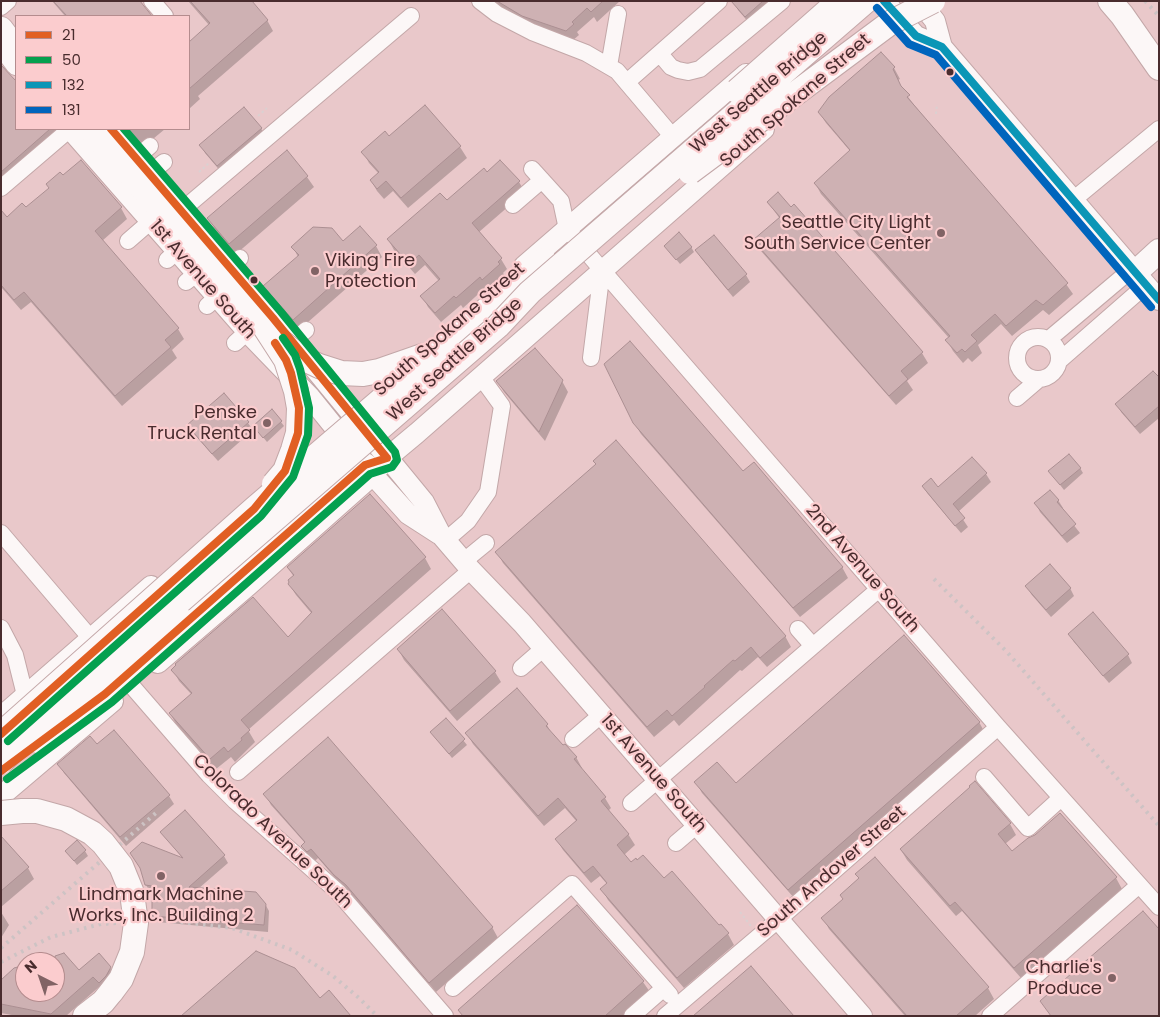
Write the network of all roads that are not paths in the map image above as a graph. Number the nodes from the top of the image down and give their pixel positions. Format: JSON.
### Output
{"nodes":[{"id":1,"x":8,"y":1,"type":"edge"},
{"id":2,"x":152,"y":1,"type":"edge"},
{"id":3,"x":480,"y":1,"type":"edge"},
{"id":4,"x":719,"y":1,"type":"edge"},
{"id":5,"x":782,"y":1,"type":"edge"},
{"id":6,"x":831,"y":1,"type":"edge"},
{"id":7,"x":839,"y":1,"type":"edge"},
{"id":8,"x":866,"y":1,"type":"edge"},
{"id":9,"x":919,"y":1,"type":"edge"},
{"id":10,"x":933,"y":1,"type":"edge"},
{"id":11,"x":897,"y":6,"type":"edge"},
{"id":12,"x":1,"y":7,"type":"edge"},
{"id":13,"x":1116,"y":8,"type":"edge"},
{"id":14,"x":618,"y":14,"type":"dead end"},
{"id":15,"x":164,"y":15,"type":"edge"},
{"id":16,"x":411,"y":16,"type":"dead end"},
{"id":17,"x":1,"y":22,"type":"edge"},
{"id":18,"x":15,"y":28,"type":"edge"},
{"id":19,"x":1,"y":29,"type":"edge"},
{"id":20,"x":15,"y":36,"type":"edge"},
{"id":21,"x":1,"y":44,"type":"edge"},
{"id":22,"x":942,"y":47,"type":"junction"},
{"id":23,"x":15,"y":48,"type":"edge"},
{"id":24,"x":660,"y":54,"type":"junction"},
{"id":25,"x":15,"y":64,"type":"edge"},
{"id":26,"x":609,"y":66,"type":"junction"},
{"id":27,"x":1159,"y":68,"type":"edge"},
{"id":28,"x":627,"y":82,"type":"junction"},
{"id":29,"x":1159,"y":128,"type":"edge"},
{"id":30,"x":69,"y":130,"type":"edge"},
{"id":31,"x":71,"y":130,"type":"edge"},
{"id":32,"x":91,"y":130,"type":"edge"},
{"id":33,"x":111,"y":130,"type":"edge"},
{"id":34,"x":673,"y":137,"type":"junction"},
{"id":35,"x":639,"y":166,"type":"junction"},
{"id":36,"x":708,"y":178,"type":"junction"},
{"id":37,"x":1,"y":188,"type":"edge"},
{"id":38,"x":1070,"y":197,"type":"junction"},
{"id":39,"x":513,"y":205,"type":"dead end"},
{"id":40,"x":675,"y":206,"type":"junction"},
{"id":41,"x":181,"y":211,"type":"junction"},
{"id":42,"x":151,"y":221,"type":"junction"},
{"id":43,"x":567,"y":229,"type":"junction"},
{"id":44,"x":128,"y":241,"type":"dead end"},
{"id":45,"x":1159,"y":251,"type":"edge"},
{"id":46,"x":179,"y":252,"type":"junction"},
{"id":47,"x":602,"y":270,"type":"junction"},
{"id":48,"x":1143,"y":282,"type":"edge"},
{"id":49,"x":498,"y":326,"type":"junction"},
{"id":50,"x":248,"y":333,"type":"junction"},
{"id":51,"x":1049,"y":339,"type":"junction"},
{"id":52,"x":443,"y":347,"type":"junction"},
{"id":53,"x":591,"y":358,"type":"dead end"},
{"id":54,"x":1060,"y":361,"type":"junction"},
{"id":55,"x":481,"y":377,"type":"junction"},
{"id":56,"x":1038,"y":380,"type":"junction"},
{"id":57,"x":1017,"y":398,"type":"dead end"},
{"id":58,"x":351,"y":415,"type":"junction"},
{"id":59,"x":336,"y":428,"type":"junction"},
{"id":60,"x":375,"y":466,"type":"junction"},
{"id":61,"x":254,"y":509,"type":"junction"},
{"id":62,"x":1,"y":533,"type":"edge"},
{"id":63,"x":443,"y":538,"type":"junction"},
{"id":64,"x":486,"y":543,"type":"dead end"},
{"id":65,"x":468,"y":566,"type":"junction"},
{"id":66,"x":144,"y":584,"type":"junction"},
{"id":67,"x":879,"y":589,"type":"junction"},
{"id":68,"x":1,"y":628,"type":"edge"},
{"id":69,"x":798,"y":629,"type":"dead end"},
{"id":70,"x":188,"y":637,"type":"junction"},
{"id":71,"x":90,"y":638,"type":"junction"},
{"id":72,"x":5,"y":643,"type":"edge"},
{"id":73,"x":813,"y":646,"type":"junction"},
{"id":74,"x":544,"y":648,"type":"junction"},
{"id":75,"x":521,"y":668,"type":"dead end"},
{"id":76,"x":131,"y":686,"type":"junction"},
{"id":77,"x":25,"y":696,"type":"junction"},
{"id":78,"x":602,"y":715,"type":"junction"},
{"id":79,"x":998,"y":727,"type":"junction"},
{"id":80,"x":2,"y":729,"type":"edge"},
{"id":81,"x":573,"y":740,"type":"dead end"},
{"id":82,"x":1,"y":762,"type":"edge"},
{"id":83,"x":34,"y":768,"type":"junction"},
{"id":84,"x":1,"y":771,"type":"edge"},
{"id":85,"x":238,"y":772,"type":"dead end"},
{"id":86,"x":984,"y":777,"type":"dead end"},
{"id":87,"x":658,"y":780,"type":"junction"},
{"id":88,"x":1,"y":796,"type":"edge"},
{"id":89,"x":1061,"y":798,"type":"junction"},
{"id":90,"x":631,"y":803,"type":"dead end"},
{"id":91,"x":1,"y":813,"type":"edge"},
{"id":92,"x":697,"y":825,"type":"junction"},
{"id":93,"x":676,"y":843,"type":"dead end"},
{"id":94,"x":1139,"y":885,"type":"junction"},
{"id":95,"x":1159,"y":907,"type":"edge"},
{"id":96,"x":778,"y":920,"type":"junction"},
{"id":97,"x":453,"y":988,"type":"dead end"},
{"id":98,"x":664,"y":988,"type":"junction"},
{"id":99,"x":678,"y":1004,"type":"junction"},
{"id":100,"x":85,"y":1016,"type":"edge"},
{"id":101,"x":445,"y":1016,"type":"edge"},
{"id":102,"x":632,"y":1016,"type":"edge"},
{"id":103,"x":665,"y":1016,"type":"edge"},
{"id":104,"x":862,"y":1016,"type":"edge"},
{"id":105,"x":990,"y":1016,"type":"edge"}],
"edges":[{"from":1,"to":12,"type":"street"},
{"from":2,"to":15,"type":"street"},
{"from":3,"to":26,"type":"street"},
{"from":4,"to":24,"type":"street"},
{"from":5,"to":24,"type":"street"},
{"from":6,"to":34,"type":"main road","name":"South Spokane Street"},
{"from":7,"to":52,"type":"highway","name":"West Seattle Bridge","bridge":true},
{"from":8,"to":49,"type":"highway","name":"West Seattle Bridge","bridge":true},
{"from":9,"to":22,"type":"main road"},
{"from":10,"to":49,"type":"highway","bridge":true},
{"from":11,"to":22,"type":"main road"},
{"from":11,"to":36,"type":"main road","name":"South Spokane Street"},
{"from":13,"to":27,"type":"highway"},
{"from":14,"to":26,"type":"street"},
{"from":16,"to":41,"type":"street"},
{"from":17,"to":18,"type":"main road"},
{"from":17,"to":20,"type":"highway"},
{"from":19,"to":23,"type":"highway"},
{"from":21,"to":25,"type":"main road"},
{"from":22,"to":38,"type":"main road"},
{"from":24,"to":28,"type":"street"},
{"from":26,"to":28,"type":"street"},
{"from":28,"to":34,"type":"street"},
{"from":29,"to":38,"type":"street"},
{"from":30,"to":37,"type":"street"},
{"from":31,"to":42,"type":"main road","name":"1st Avenue South"},
{"from":32,"to":46,"type":"highway"},
{"from":33,"to":41,"type":"main road","name":"1st Avenue South"},
{"from":34,"to":35,"type":"main road","name":"South Spokane Street"},
{"from":34,"to":36,"type":"main road"},
{"from":35,"to":40,"type":"main road"},
{"from":35,"to":43,"type":"main road","name":"South Spokane Street"},
{"from":36,"to":40,"type":"main road","name":"South Spokane Street"},
{"from":38,"to":48,"type":"main road"},
{"from":39,"to":43,"type":"street"},
{"from":40,"to":47,"type":"main road","name":"South Spokane Street"},
{"from":41,"to":58,"type":"main road","name":"1st Avenue South"},
{"from":42,"to":44,"type":"street"},
{"from":42,"to":46,"type":"main road","name":"1st Avenue South"},
{"from":43,"to":47,"type":"street","name":"2nd Avenue South"},
{"from":43,"to":58,"type":"main road","name":"South Spokane Street"},
{"from":45,"to":48,"type":"highway"},
{"from":46,"to":50,"type":"highway"},
{"from":46,"to":50,"type":"main road","name":"1st Avenue South"},
{"from":47,"to":53,"type":"street"},
{"from":47,"to":55,"type":"main road","name":"South Spokane Street"},
{"from":47,"to":67,"type":"street","name":"2nd Avenue South"},
{"from":48,"to":51,"type":"street"},
{"from":48,"to":54,"type":"street"},
{"from":49,"to":82,"type":"highway","name":"West Seattle Bridge","bridge":true},
{"from":50,"to":52,"type":"highway","bridge":true},
{"from":50,"to":59,"type":"main road","name":"1st Avenue South"},
{"from":50,"to":61,"type":"highway","bridge":true},
{"from":51,"to":54,"type":"street"},
{"from":51,"to":56,"type":"street"},
{"from":52,"to":61,"type":"highway","name":"West Seattle Bridge","bridge":true},
{"from":54,"to":56,"type":"street"},
{"from":55,"to":60,"type":"main road","name":"South Spokane Street"},
{"from":55,"to":63,"type":"street"},
{"from":56,"to":57,"type":"street"},
{"from":58,"to":59,"type":"main road","name":"South Spokane Street"},
{"from":58,"to":60,"type":"main road","name":"1st Avenue South"},
{"from":59,"to":60,"type":"main road","name":"1st Avenue South"},
{"from":59,"to":66,"type":"main road","name":"South Spokane Street"},
{"from":60,"to":63,"type":"main road","name":"1st Avenue South"},
{"from":60,"to":70,"type":"main road","name":"South Spokane Street"},
{"from":60,"to":84,"type":"highway","bridge":true},
{"from":61,"to":80,"type":"highway","name":"West Seattle Bridge","bridge":true},
{"from":62,"to":71,"type":"street","name":"Colorado Avenue South"},
{"from":63,"to":65,"type":"main road","name":"1st Avenue South"},
{"from":64,"to":65,"type":"street"},
{"from":65,"to":74,"type":"main road","name":"1st Avenue South"},
{"from":65,"to":85,"type":"street"},
{"from":66,"to":70,"type":"main road"},
{"from":66,"to":71,"type":"main road","name":"South Spokane Street"},
{"from":67,"to":73,"type":"street"},
{"from":67,"to":79,"type":"street","name":"2nd Avenue South"},
{"from":68,"to":72,"type":"street"},
{"from":69,"to":73,"type":"street"},
{"from":70,"to":76,"type":"main road","name":"South Spokane Street"},
{"from":71,"to":76,"type":"street","name":"Colorado Avenue South"},
{"from":71,"to":77,"type":"main road","name":"South Spokane Street"},
{"from":72,"to":77,"type":"street"},
{"from":73,"to":87,"type":"street"},
{"from":74,"to":75,"type":"street"},
{"from":74,"to":78,"type":"main road","name":"1st Avenue South"},
{"from":76,"to":83,"type":"main road","name":"South Spokane Street"},
{"from":76,"to":101,"type":"street","name":"Colorado Avenue South"},
{"from":77,"to":80,"type":"main road","name":"South Spokane Street"},
{"from":78,"to":81,"type":"street"},
{"from":78,"to":87,"type":"main road","name":"1st Avenue South"},
{"from":79,"to":89,"type":"street","name":"2nd Avenue South"},
{"from":79,"to":96,"type":"street","name":"South Andover Street"},
{"from":80,"to":83,"type":"main road"},
{"from":83,"to":88,"type":"main road","name":"South Spokane Street"},
{"from":86,"to":89,"type":"street"},
{"from":87,"to":90,"type":"street"},
{"from":87,"to":92,"type":"main road","name":"1st Avenue South"},
{"from":89,"to":94,"type":"street","name":"2nd Avenue South"},
{"from":91,"to":100,"type":"highway","bridge":true},
{"from":92,"to":93,"type":"street"},
{"from":92,"to":96,"type":"main road","name":"1st Avenue South"},
{"from":94,"to":95,"type":"street","name":"2nd Avenue South"},
{"from":94,"to":105,"type":"street"},
{"from":96,"to":99,"type":"street","name":"South Andover Street"},
{"from":96,"to":104,"type":"main road","name":"1st Avenue South"},
{"from":97,"to":98,"type":"street"},
{"from":98,"to":99,"type":"street"},
{"from":98,"to":102,"type":"street"},
{"from":99,"to":103,"type":"street","name":"South Andover Street"}]}
